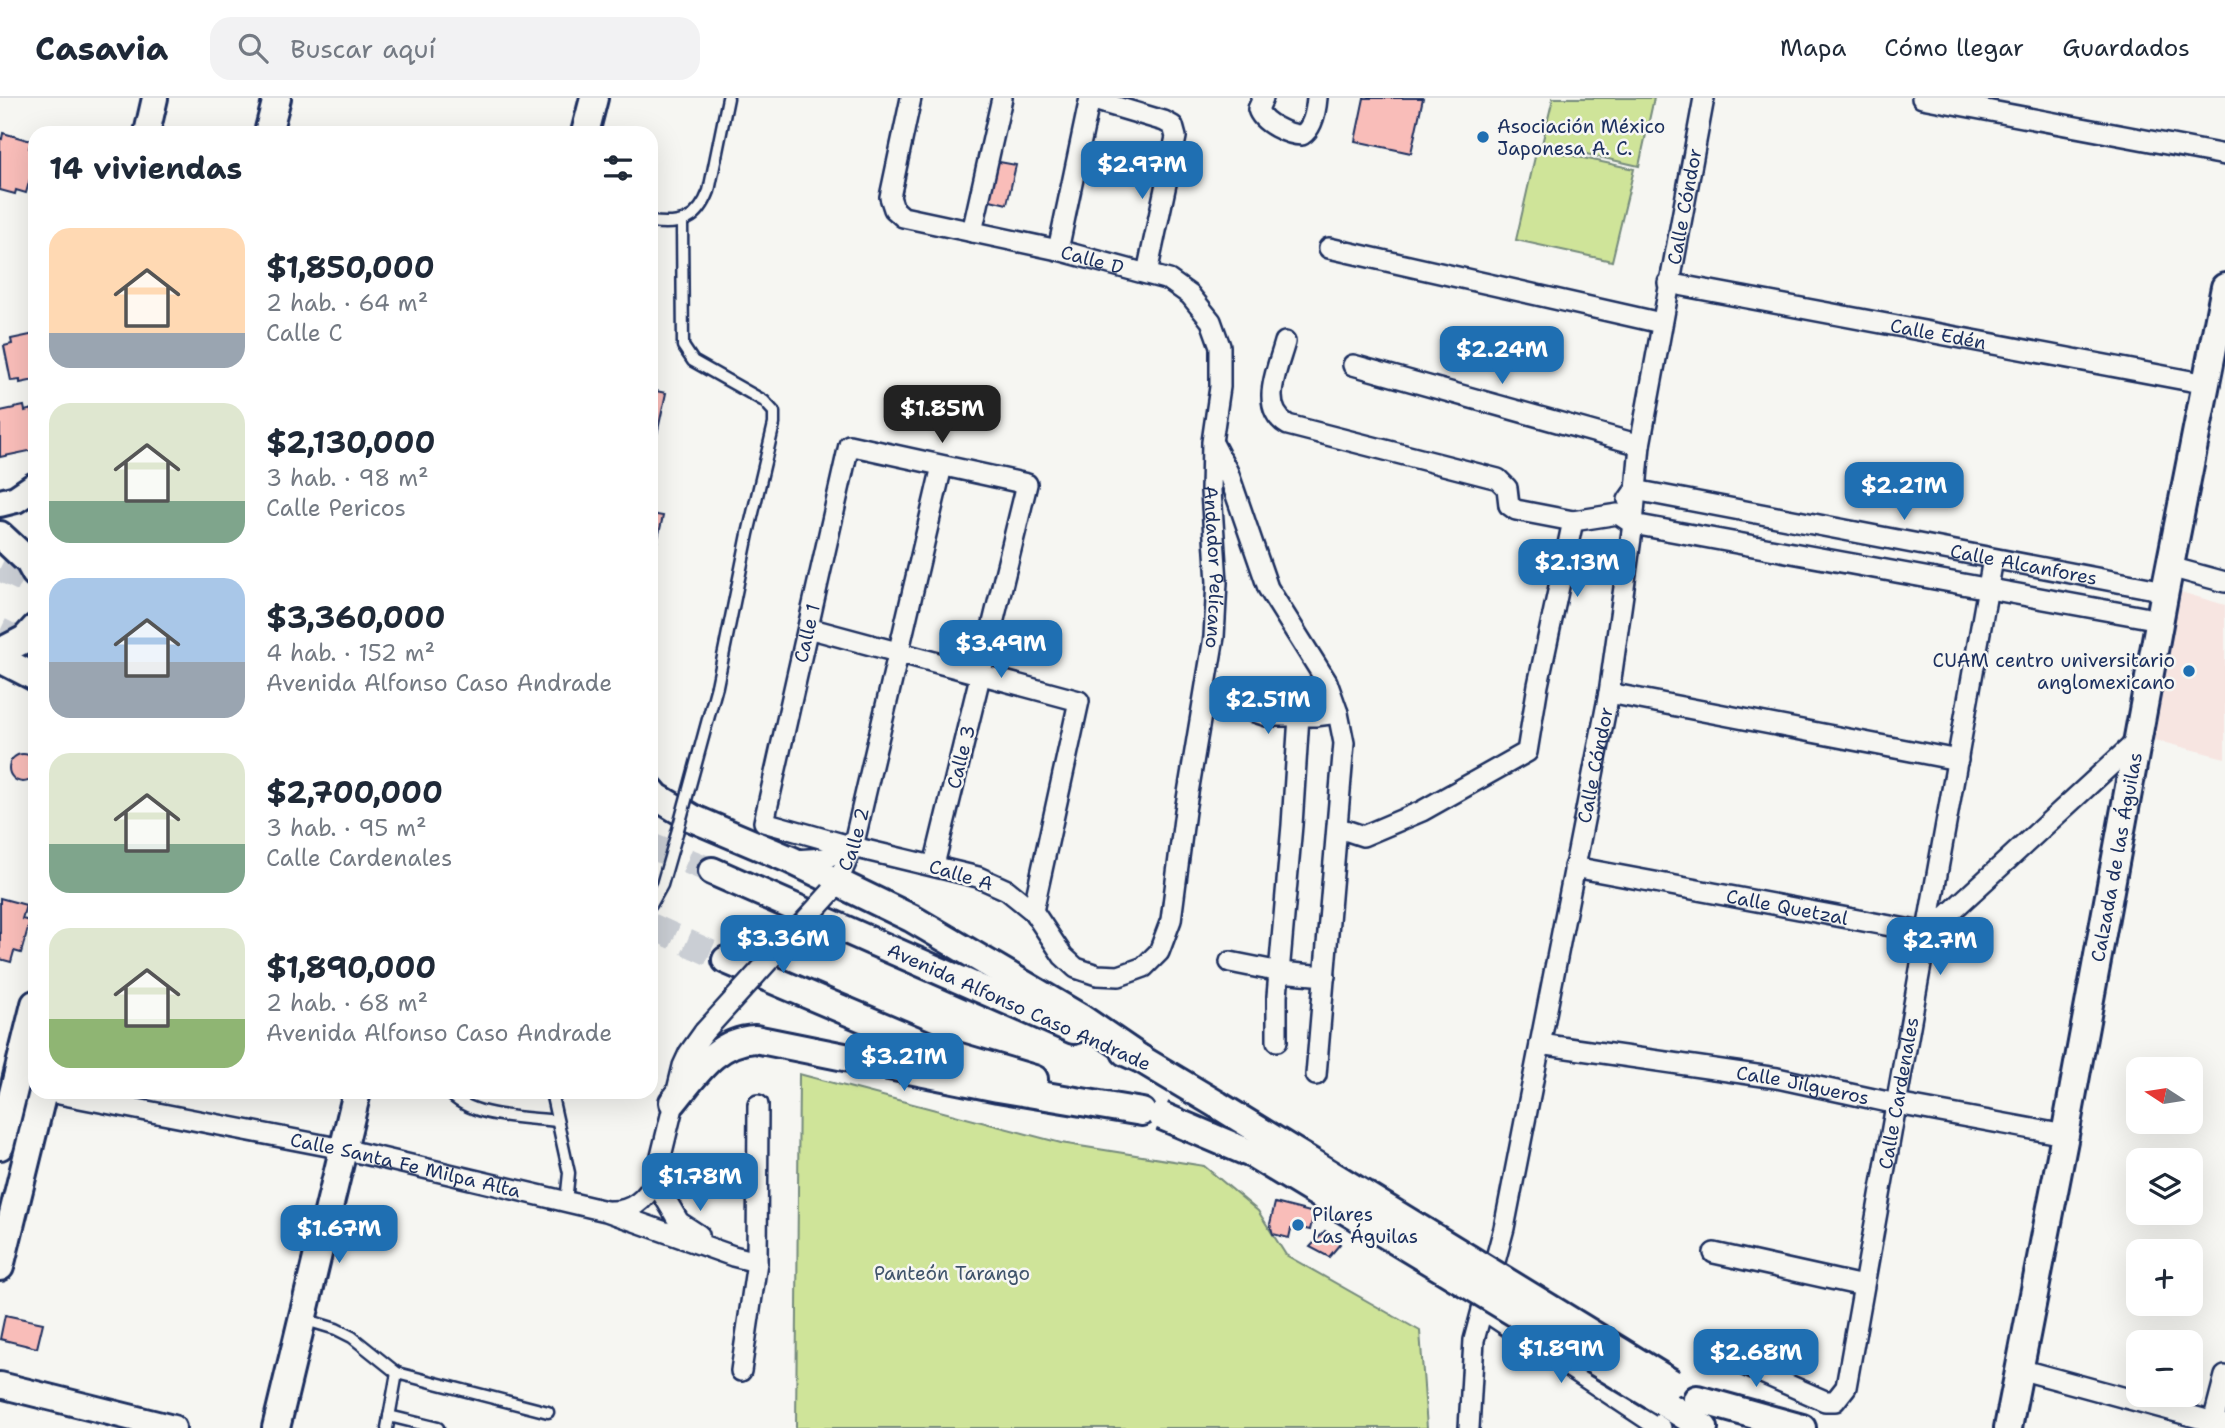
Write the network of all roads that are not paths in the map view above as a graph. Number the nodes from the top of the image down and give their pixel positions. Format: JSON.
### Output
{"nodes":[{"id":1,"x":156,"y":98,"type":"edge"},
{"id":2,"x":277,"y":98,"type":"edge"},
{"id":3,"x":594,"y":98,"type":"edge"},
{"id":4,"x":727,"y":98,"type":"edge"},
{"id":5,"x":911,"y":98,"type":"edge"},
{"id":6,"x":1002,"y":98,"type":"edge"},
{"id":7,"x":1090,"y":98,"type":"edge"},
{"id":8,"x":1264,"y":98,"type":"edge"},
{"id":9,"x":1317,"y":98,"type":"edge"},
{"id":10,"x":1704,"y":98,"type":"edge"},
{"id":11,"x":1922,"y":98,"type":"edge"},
{"id":12,"x":149,"y":126,"type":"edge"},
{"id":13,"x":270,"y":126,"type":"edge"},
{"id":14,"x":587,"y":126,"type":"edge"},
{"id":15,"x":2225,"y":155,"type":"edge"},
{"id":16,"x":658,"y":222,"type":"edge"},
{"id":17,"x":682,"y":222,"type":"junction"},
{"id":18,"x":972,"y":232,"type":"junction"},
{"id":19,"x":1329,"y":248,"type":"dead end"},
{"id":20,"x":1058,"y":250,"type":"junction"},
{"id":21,"x":1147,"y":273,"type":"junction"},
{"id":22,"x":1668,"y":283,"type":"junction"},
{"id":23,"x":2225,"y":287,"type":"edge"},
{"id":24,"x":1661,"y":323,"type":"junction"},
{"id":25,"x":1285,"y":342,"type":"dead end"},
{"id":26,"x":1353,"y":365,"type":"dead end"},
{"id":27,"x":2207,"y":384,"type":"junction"},
{"id":28,"x":1220,"y":387,"type":"joint"},
{"id":29,"x":1212,"y":442,"type":"junction"},
{"id":30,"x":1640,"y":445,"type":"junction"},
{"id":31,"x":942,"y":466,"type":"junction"},
{"id":32,"x":1635,"y":490,"type":"junction"},
{"id":33,"x":28,"y":491,"type":"edge"},
{"id":34,"x":0,"y":503,"type":"edge"},
{"id":35,"x":1625,"y":519,"type":"junction"},
{"id":36,"x":1573,"y":521,"type":"junction"},
{"id":37,"x":0,"y":535,"type":"edge"},
{"id":38,"x":1993,"y":559,"type":"junction"},
{"id":39,"x":28,"y":561,"type":"edge"},
{"id":40,"x":2168,"y":579,"type":"junction"},
{"id":41,"x":2225,"y":582,"type":"edge"},
{"id":42,"x":1987,"y":589,"type":"junction"},
{"id":43,"x":2160,"y":620,"type":"junction"},
{"id":44,"x":808,"y":628,"type":"junction"},
{"id":45,"x":28,"y":636,"type":"edge"},
{"id":46,"x":0,"y":652,"type":"edge"},
{"id":47,"x":897,"y":652,"type":"junction"},
{"id":48,"x":0,"y":659,"type":"edge"},
{"id":49,"x":28,"y":673,"type":"edge"},
{"id":50,"x":981,"y":675,"type":"junction"},
{"id":51,"x":1609,"y":693,"type":"junction"},
{"id":52,"x":1206,"y":696,"type":"junction"},
{"id":53,"x":1338,"y":712,"type":"junction"},
{"id":54,"x":1299,"y":716,"type":"junction"},
{"id":55,"x":2138,"y":740,"type":"junction"},
{"id":56,"x":1958,"y":760,"type":"junction"},
{"id":57,"x":658,"y":798,"type":"edge"},
{"id":58,"x":764,"y":822,"type":"joint"},
{"id":59,"x":1339,"y":828,"type":"junction"},
{"id":60,"x":853,"y":847,"type":"junction"},
{"id":61,"x":790,"y":860,"type":"junction"},
{"id":62,"x":934,"y":865,"type":"junction"},
{"id":63,"x":1574,"y":867,"type":"junction"},
{"id":64,"x":712,"y":871,"type":"tunnel mouth"},
{"id":65,"x":834,"y":888,"type":"junction"},
{"id":66,"x":658,"y":892,"type":"edge"},
{"id":67,"x":1033,"y":911,"type":"junction"},
{"id":68,"x":1928,"y":933,"type":"junction"},
{"id":69,"x":1159,"y":952,"type":"joint"},
{"id":70,"x":726,"y":960,"type":"tunnel mouth"},
{"id":71,"x":1230,"y":962,"type":"dead end"},
{"id":72,"x":1280,"y":972,"type":"junction"},
{"id":73,"x":1325,"y":976,"type":"junction"},
{"id":74,"x":1277,"y":1041,"type":"dead end"},
{"id":75,"x":1541,"y":1044,"type":"junction"},
{"id":76,"x":1141,"y":1059,"type":"junction"},
{"id":77,"x":28,"y":1062,"type":"edge"},
{"id":78,"x":1316,"y":1074,"type":"dead end"},
{"id":79,"x":25,"y":1087,"type":"edge"},
{"id":80,"x":41,"y":1099,"type":"edge"},
{"id":81,"x":85,"y":1099,"type":"edge"},
{"id":82,"x":355,"y":1099,"type":"edge"},
{"id":83,"x":456,"y":1099,"type":"edge"},
{"id":84,"x":552,"y":1099,"type":"edge"},
{"id":85,"x":673,"y":1102,"type":"junction"},
{"id":86,"x":1897,"y":1104,"type":"junction"},
{"id":87,"x":758,"y":1105,"type":"dead end"},
{"id":88,"x":1152,"y":1114,"type":"junction"},
{"id":89,"x":556,"y":1121,"type":"junction"},
{"id":90,"x":2065,"y":1135,"type":"junction"},
{"id":91,"x":0,"y":1146,"type":"edge"},
{"id":92,"x":343,"y":1149,"type":"junction"},
{"id":93,"x":655,"y":1181,"type":"junction"},
{"id":94,"x":566,"y":1203,"type":"junction"},
{"id":95,"x":606,"y":1211,"type":"junction"},
{"id":96,"x":1714,"y":1253,"type":"dead end"},
{"id":97,"x":733,"y":1256,"type":"junction"},
{"id":98,"x":757,"y":1262,"type":"junction"},
{"id":99,"x":0,"y":1267,"type":"edge"},
{"id":100,"x":1863,"y":1286,"type":"junction"},
{"id":101,"x":1482,"y":1309,"type":"junction"},
{"id":102,"x":302,"y":1318,"type":"junction"},
{"id":103,"x":1744,"y":1365,"type":"dead end"},
{"id":104,"x":2019,"y":1369,"type":"junction"},
{"id":105,"x":741,"y":1371,"type":"dead end"},
{"id":106,"x":397,"y":1373,"type":"junction"},
{"id":107,"x":2225,"y":1376,"type":"edge"},
{"id":108,"x":0,"y":1385,"type":"edge"},
{"id":109,"x":1697,"y":1399,"type":"junction"},
{"id":110,"x":1666,"y":1405,"type":"edge"},
{"id":111,"x":548,"y":1412,"type":"dead end"},
{"id":112,"x":389,"y":1416,"type":"junction"},
{"id":113,"x":2219,"y":1424,"type":"edge"},
{"id":114,"x":173,"y":1428,"type":"edge"},
{"id":115,"x":276,"y":1428,"type":"edge"},
{"id":116,"x":387,"y":1428,"type":"edge"},
{"id":117,"x":438,"y":1428,"type":"edge"},
{"id":118,"x":1469,"y":1428,"type":"edge"},
{"id":119,"x":1704,"y":1428,"type":"edge"},
{"id":120,"x":1744,"y":1428,"type":"edge"},
{"id":121,"x":1802,"y":1428,"type":"edge"},
{"id":122,"x":2008,"y":1428,"type":"edge"}],
"edges":[{"from":1,"to":12,"type":"street"},
{"from":2,"to":13,"type":"main road"},
{"from":3,"to":14,"type":"main road"},
{"from":4,"to":17,"type":"lane"},
{"from":5,"to":18,"type":"street","name":"Calle D"},
{"from":6,"to":18,"type":"street"},
{"from":7,"to":20,"type":"street"},
{"from":7,"to":21,"type":"street"},
{"from":8,"to":9,"type":"street"},
{"from":10,"to":22,"type":"street","name":"Calle Cóndor"},
{"from":11,"to":15,"type":"street"},
{"from":16,"to":17,"type":"lane"},
{"from":17,"to":66,"type":"lane","bridge":true},
{"from":18,"to":20,"type":"street","name":"Calle D"},
{"from":19,"to":24,"type":"street"},
{"from":20,"to":21,"type":"street","name":"Calle D"},
{"from":21,"to":28,"type":"street","name":"Calle D"},
{"from":22,"to":24,"type":"street","name":"Calle Cóndor"},
{"from":22,"to":27,"type":"street","name":"Calle Edén"},
{"from":23,"to":27,"type":"main road","name":"Calzada de las Águilas"},
{"from":24,"to":30,"type":"street","name":"Calle Cóndor"},
{"from":25,"to":36,"type":"street","name":"Calle Alcanfores"},
{"from":26,"to":30,"type":"street"},
{"from":27,"to":40,"type":"main road","name":"Calzada de las Águilas"},
{"from":28,"to":29,"type":"street","name":"Andador Pelícano"},
{"from":29,"to":52,"type":"street","name":"Andador Pelícano"},
{"from":29,"to":53,"type":"street"},
{"from":30,"to":32,"type":"street","name":"Calle Cóndor"},
{"from":31,"to":44,"type":"street","name":"Calle 1"},
{"from":31,"to":47,"type":"street","name":"Calle 2"},
{"from":31,"to":50,"type":"street","name":"Calle 3"},
{"from":32,"to":35,"type":"street","name":"Calle Cóndor"},
{"from":32,"to":38,"type":"street","name":"Calle Alcanfores"},
{"from":33,"to":34,"type":"main road"},
{"from":35,"to":36,"type":"street","name":"Calle Alcanfores"},
{"from":35,"to":42,"type":"street","name":"Calle Alcanfores"},
{"from":35,"to":51,"type":"street","name":"Calle Cóndor"},
{"from":36,"to":59,"type":"street"},
{"from":37,"to":39,"type":"main road"},
{"from":38,"to":40,"type":"street","name":"Calle Alcanfores"},
{"from":38,"to":42,"type":"street","name":"Calle Cardenales"},
{"from":40,"to":41,"type":"street","name":"Calle Alcanfores"},
{"from":40,"to":43,"type":"main road","name":"Calzada de las Águilas"},
{"from":42,"to":43,"type":"street","name":"Calle Alcanfores"},
{"from":42,"to":56,"type":"street","name":"Calle Cardenales"},
{"from":43,"to":55,"type":"main road","name":"Calzada de las Águilas"},
{"from":44,"to":47,"type":"street"},
{"from":44,"to":58,"type":"street","name":"Calle 1"},
{"from":45,"to":46,"type":"main road"},
{"from":47,"to":50,"type":"street"},
{"from":47,"to":60,"type":"street","name":"Calle 2"},
{"from":48,"to":49,"type":"main road"},
{"from":50,"to":62,"type":"street","name":"Calle 3"},
{"from":50,"to":67,"type":"street"},
{"from":51,"to":56,"type":"street"},
{"from":51,"to":63,"type":"street","name":"Calle Cóndor"},
{"from":52,"to":54,"type":"street"},
{"from":52,"to":69,"type":"street","name":"Andador Pelícano"},
{"from":53,"to":54,"type":"street"},
{"from":53,"to":59,"type":"street"},
{"from":54,"to":72,"type":"street"},
{"from":55,"to":68,"type":"street"},
{"from":55,"to":90,"type":"main road","name":"Calzada de las Águilas"},
{"from":56,"to":68,"type":"street","name":"Calle Cardenales"},
{"from":57,"to":61,"type":"main road"},
{"from":58,"to":60,"type":"street","name":"Calle A"},
{"from":59,"to":73,"type":"street"},
{"from":60,"to":61,"type":"street"},
{"from":60,"to":62,"type":"street","name":"Calle A"},
{"from":60,"to":65,"type":"street","name":"Calle 2"},
{"from":61,"to":65,"type":"main road"},
{"from":62,"to":67,"type":"street","name":"Calle A"},
{"from":63,"to":68,"type":"street","name":"Calle Quetzal"},
{"from":63,"to":75,"type":"street","name":"Calle Cóndor"},
{"from":64,"to":76,"type":"main road","name":"Avenida Alfonso Caso Andrade"},
{"from":65,"to":76,"type":"main road"},
{"from":65,"to":85,"type":"street","name":"Calle 2","bridge":true},
{"from":67,"to":69,"type":"street","name":"Calle A"},
{"from":68,"to":86,"type":"street","name":"Calle Cardenales"},
{"from":70,"to":88,"type":"main road","name":"Avenida Alfonso Caso Andrade"},
{"from":71,"to":72,"type":"street"},
{"from":72,"to":73,"type":"street"},
{"from":72,"to":74,"type":"street"},
{"from":73,"to":78,"type":"street"},
{"from":75,"to":86,"type":"street","name":"Calle Jilgueros"},
{"from":75,"to":101,"type":"street","name":"Calle Cóndor"},
{"from":76,"to":110,"type":"main road","name":"Avenida Alfonso Caso Andrade","bridge":true},
{"from":77,"to":79,"type":"main road"},
{"from":79,"to":91,"type":"main road"},
{"from":80,"to":99,"type":"main road"},
{"from":81,"to":92,"type":"street","name":"Calle Santa Fe Milpa Alta"},
{"from":82,"to":92,"type":"main road"},
{"from":83,"to":89,"type":"lane"},
{"from":84,"to":89,"type":"lane"},
{"from":85,"to":88,"type":"main road"},
{"from":85,"to":93,"type":"street","name":"Calle 2"},
{"from":86,"to":90,"type":"street","name":"Calle Jilgueros"},
{"from":86,"to":100,"type":"street","name":"Calle Cardenales"},
{"from":87,"to":98,"type":"street"},
{"from":88,"to":110,"type":"main road","name":"Avenida Alfonso Caso Andrade","bridge":true},
{"from":89,"to":94,"type":"lane"},
{"from":90,"to":104,"type":"main road","name":"Calzada de las Águilas"},
{"from":92,"to":94,"type":"street","name":"Calle Santa Fe Milpa Alta"},
{"from":92,"to":102,"type":"main road"},
{"from":93,"to":95,"type":"street","name":"Calle 2"},
{"from":93,"to":97,"type":"street"},
{"from":94,"to":95,"type":"street","name":"Calle Santa Fe Milpa Alta"},
{"from":95,"to":97,"type":"street","name":"Calle Santa Fe Milpa Alta"},
{"from":96,"to":100,"type":"street"},
{"from":97,"to":98,"type":"street","name":"Calle Santa Fe Milpa Alta"},
{"from":98,"to":105,"type":"street"},
{"from":100,"to":103,"type":"street","name":"Calle Cardenales"},
{"from":101,"to":110,"type":"street","name":"Avenida Alfonso Caso Andrade"},
{"from":101,"to":118,"type":"street","name":"Calle Cóndor"},
{"from":102,"to":106,"type":"lane"},
{"from":102,"to":115,"type":"main road"},
{"from":104,"to":113,"type":"street"},
{"from":104,"to":122,"type":"main road","name":"Calzada de las Águilas"},
{"from":106,"to":111,"type":"lane"},
{"from":106,"to":112,"type":"lane"},
{"from":107,"to":113,"type":"street"},
{"from":108,"to":114,"type":"street"},
{"from":109,"to":110,"type":"main road","name":"Avenida Alfonso Caso Andrade"},
{"from":109,"to":120,"type":"main road","name":"Avenida Alfonso Caso Andrade"},
{"from":109,"to":121,"type":"main road"},
{"from":110,"to":119,"type":"main road","name":"Avenida Alfonso Caso Andrade"},
{"from":112,"to":116,"type":"lane"},
{"from":112,"to":117,"type":"lane"}]}
